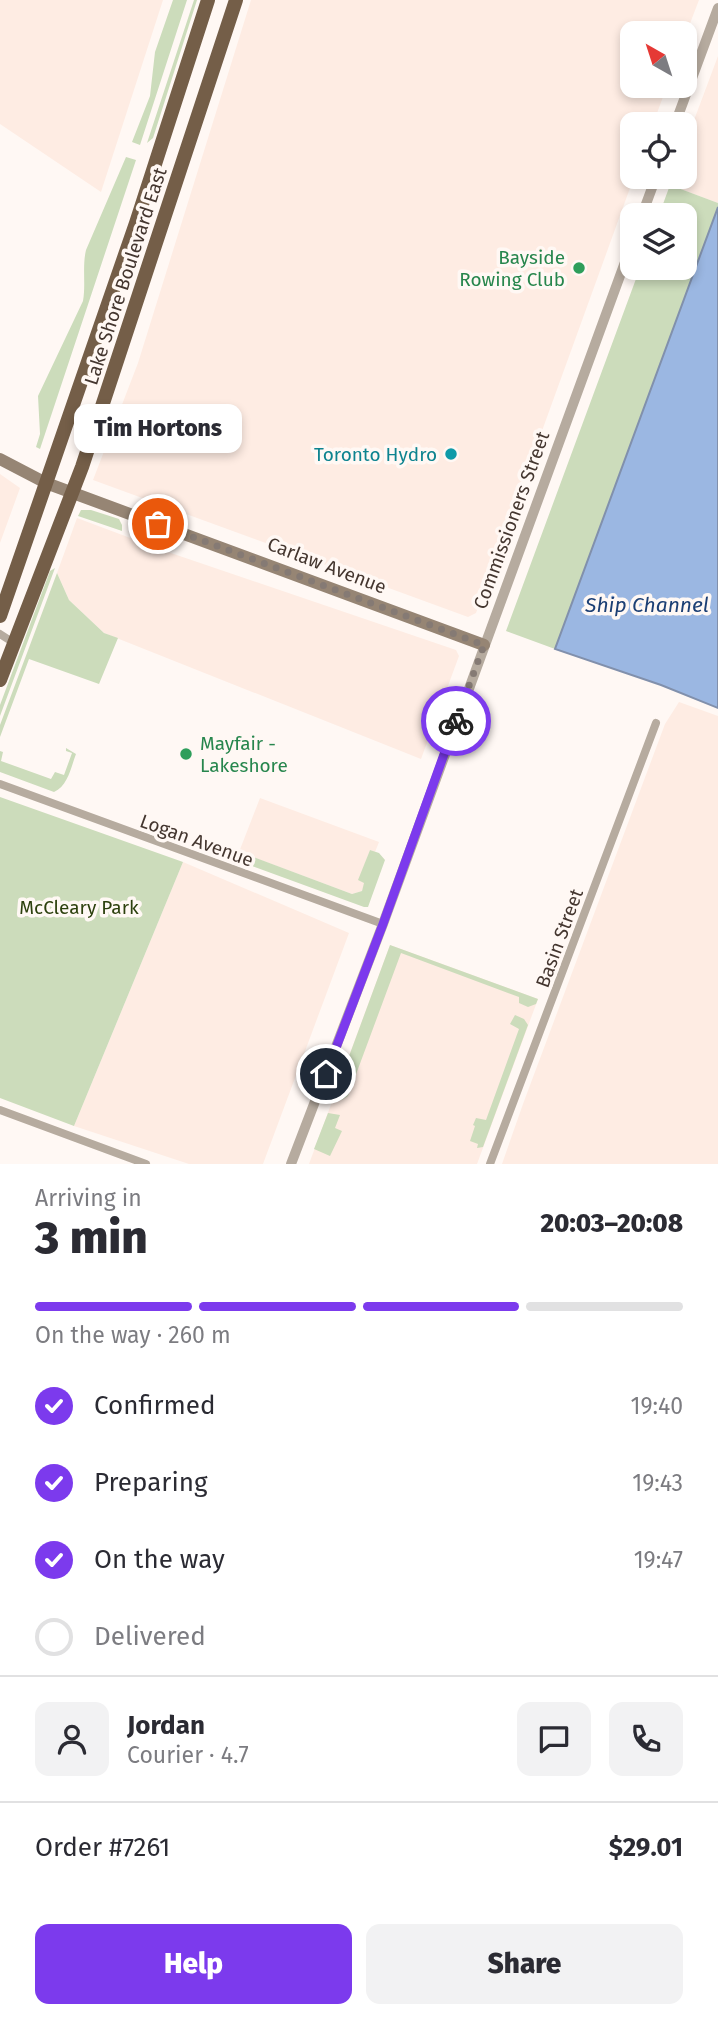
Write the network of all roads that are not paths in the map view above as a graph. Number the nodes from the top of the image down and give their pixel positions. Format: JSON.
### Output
{"nodes":[{"id":1,"x":208,"y":0,"type":"edge"},
{"id":2,"x":236,"y":0,"type":"edge"},
{"id":3,"x":718,"y":8,"type":"edge"},
{"id":4,"x":679,"y":112,"type":"edge"},
{"id":5,"x":620,"y":276,"type":"edge"},
{"id":6,"x":0,"y":459,"type":"edge"},
{"id":7,"x":46,"y":483,"type":"junction"},
{"id":8,"x":73,"y":492,"type":"junction"},
{"id":9,"x":0,"y":616,"type":"edge"},
{"id":10,"x":0,"y":634,"type":"edge"},
{"id":11,"x":14,"y":643,"type":"junction"},
{"id":12,"x":484,"y":645,"type":"junction"},
{"id":13,"x":0,"y":680,"type":"edge"},
{"id":14,"x":656,"y":723,"type":"dead end"},
{"id":15,"x":0,"y":784,"type":"edge"},
{"id":16,"x":383,"y":924,"type":"junction"},
{"id":17,"x":0,"y":1110,"type":"edge"},
{"id":18,"x":146,"y":1164,"type":"edge"},
{"id":19,"x":291,"y":1164,"type":"edge"},
{"id":20,"x":490,"y":1164,"type":"edge"}],
"edges":[{"from":1,"to":7,"type":"highway","name":"Lake Shore Boulevard East"},
{"from":2,"to":8,"type":"highway","name":"Lake Shore Boulevard East"},
{"from":3,"to":4,"type":"street"},
{"from":5,"to":12,"type":"street","name":"Commissioners Street"},
{"from":6,"to":7,"type":"main road","name":"Carlaw Avenue"},
{"from":7,"to":8,"type":"main road","name":"Carlaw Avenue"},
{"from":7,"to":9,"type":"highway","name":"Lake Shore Boulevard East"},
{"from":8,"to":11,"type":"highway","name":"Lake Shore Boulevard East"},
{"from":8,"to":12,"type":"main road","name":"Carlaw Avenue"},
{"from":10,"to":11,"type":"street"},
{"from":11,"to":13,"type":"highway","name":"Lake Shore Boulevard East"},
{"from":12,"to":16,"type":"street","name":"Commissioners Street"},
{"from":14,"to":20,"type":"street","name":"Basin Street"},
{"from":15,"to":16,"type":"street","name":"Logan Avenue"},
{"from":16,"to":19,"type":"street","name":"Commissioners Street"},
{"from":17,"to":18,"type":"street"}]}
